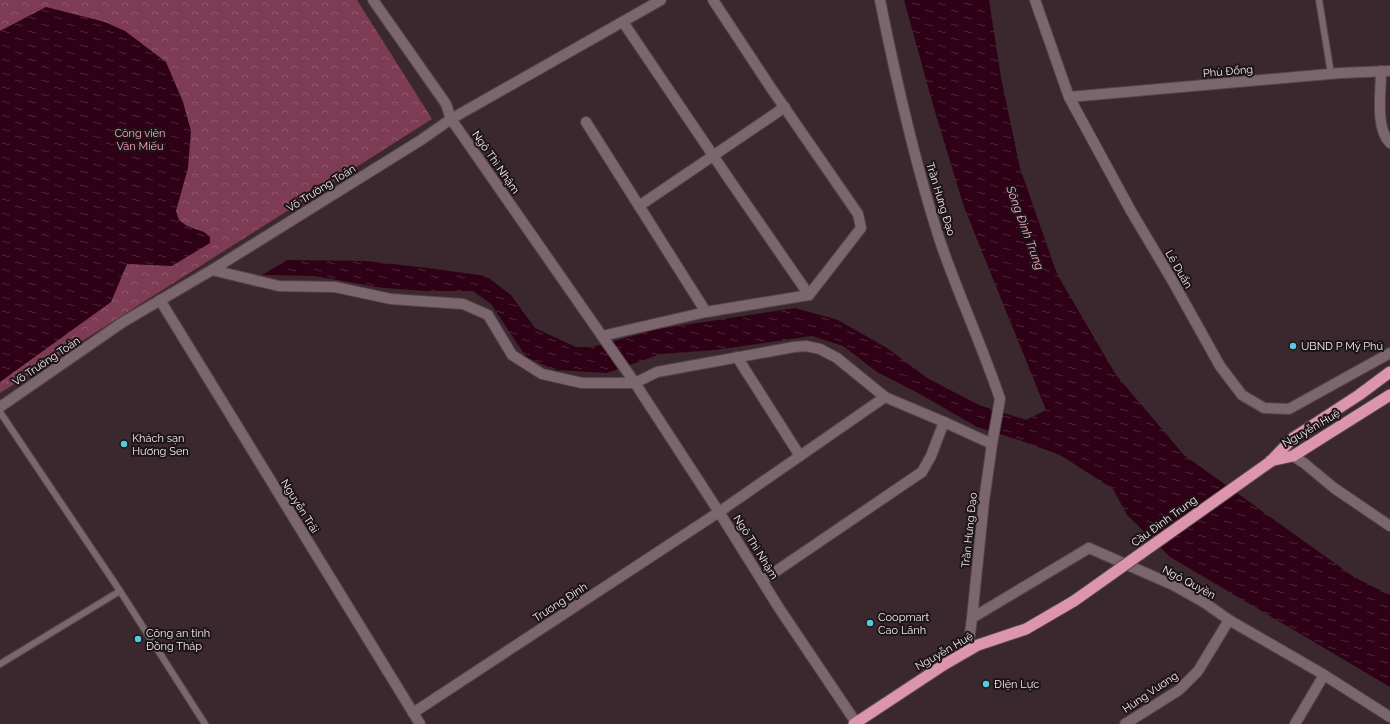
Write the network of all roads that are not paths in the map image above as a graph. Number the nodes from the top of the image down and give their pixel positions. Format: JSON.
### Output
{"nodes":[{"id":1,"x":373,"y":0,"type":"edge"},
{"id":2,"x":661,"y":0,"type":"edge"},
{"id":3,"x":713,"y":0,"type":"edge"},
{"id":4,"x":880,"y":0,"type":"edge"},
{"id":5,"x":1035,"y":0,"type":"edge"},
{"id":6,"x":1319,"y":0,"type":"edge"},
{"id":7,"x":623,"y":22,"type":"junction"},
{"id":8,"x":1386,"y":71,"type":"edge"},
{"id":9,"x":1331,"y":74,"type":"junction"},
{"id":10,"x":1069,"y":97,"type":"junction"},
{"id":11,"x":785,"y":107,"type":"junction"},
{"id":12,"x":451,"y":119,"type":"junction"},
{"id":13,"x":586,"y":122,"type":"dead end"},
{"id":14,"x":1390,"y":144,"type":"edge"},
{"id":15,"x":713,"y":156,"type":"junction"},
{"id":16,"x":639,"y":206,"type":"junction"},
{"id":17,"x":212,"y":270,"type":"junction"},
{"id":18,"x":809,"y":295,"type":"junction"},
{"id":19,"x":160,"y":300,"type":"junction"},
{"id":20,"x":706,"y":312,"type":"junction"},
{"id":21,"x":602,"y":336,"type":"junction"},
{"id":22,"x":1390,"y":353,"type":"edge"},
{"id":23,"x":737,"y":357,"type":"junction"},
{"id":24,"x":1390,"y":372,"type":"edge"},
{"id":25,"x":635,"y":383,"type":"junction"},
{"id":26,"x":1390,"y":395,"type":"edge"},
{"id":27,"x":885,"y":397,"type":"junction"},
{"id":28,"x":0,"y":407,"type":"edge"},
{"id":29,"x":0,"y":412,"type":"edge"},
{"id":30,"x":944,"y":422,"type":"junction"},
{"id":31,"x":992,"y":444,"type":"junction"},
{"id":32,"x":800,"y":456,"type":"junction"},
{"id":33,"x":1293,"y":456,"type":"junction"},
{"id":34,"x":1270,"y":462,"type":"junction"},
{"id":35,"x":720,"y":512,"type":"junction"},
{"id":36,"x":1390,"y":526,"type":"edge"},
{"id":37,"x":762,"y":580,"type":"junction"},
{"id":38,"x":120,"y":592,"type":"junction"},
{"id":39,"x":1074,"y":601,"type":"joint"},
{"id":40,"x":972,"y":618,"type":"junction"},
{"id":41,"x":1230,"y":620,"type":"junction"},
{"id":42,"x":968,"y":650,"type":"junction"},
{"id":43,"x":0,"y":664,"type":"edge"},
{"id":44,"x":1324,"y":675,"type":"junction"},
{"id":45,"x":413,"y":713,"type":"junction"},
{"id":46,"x":1390,"y":717,"type":"edge"},
{"id":47,"x":205,"y":724,"type":"edge"},
{"id":48,"x":420,"y":724,"type":"edge"},
{"id":49,"x":856,"y":724,"type":"edge"},
{"id":50,"x":1125,"y":724,"type":"edge"},
{"id":51,"x":1295,"y":724,"type":"edge"}],
"edges":[{"from":1,"to":12,"type":"street","name":"Ngô Thì Nhậm"},
{"from":2,"to":7,"type":"street","name":"Võ Trường Toản"},
{"from":3,"to":11,"type":"street"},
{"from":4,"to":31,"type":"street","name":"Trần Hưng Đạo"},
{"from":5,"to":10,"type":"street","name":"Lê Duẩn"},
{"from":6,"to":9,"type":"lane"},
{"from":7,"to":12,"type":"street","name":"Võ Trường Toản"},
{"from":7,"to":15,"type":"street"},
{"from":8,"to":9,"type":"street","name":"Phù Đổng"},
{"from":8,"to":14,"type":"street"},
{"from":9,"to":10,"type":"street","name":"Phù Đổng"},
{"from":10,"to":22,"type":"street","name":"Lê Duẩn"},
{"from":11,"to":15,"type":"street"},
{"from":11,"to":18,"type":"street"},
{"from":12,"to":17,"type":"street","name":"Võ Trường Toản"},
{"from":12,"to":21,"type":"street","name":"Ngô Thì Nhậm"},
{"from":13,"to":16,"type":"street"},
{"from":15,"to":16,"type":"street"},
{"from":15,"to":18,"type":"street"},
{"from":16,"to":20,"type":"street"},
{"from":17,"to":19,"type":"street","name":"Võ Trường Toản"},
{"from":17,"to":25,"type":"street"},
{"from":18,"to":20,"type":"street"},
{"from":19,"to":28,"type":"street","name":"Võ Trường Toản"},
{"from":19,"to":45,"type":"street","name":"Nguyễn Trãi"},
{"from":20,"to":21,"type":"street"},
{"from":21,"to":25,"type":"street","name":"Ngô Thì Nhậm"},
{"from":23,"to":25,"type":"street"},
{"from":23,"to":27,"type":"street"},
{"from":23,"to":32,"type":"street"},
{"from":24,"to":34,"type":"highway","name":"Nguyễn Huệ"},
{"from":25,"to":35,"type":"street","name":"Ngô Thì Nhậm"},
{"from":26,"to":33,"type":"highway","name":"Nguyễn Huệ"},
{"from":27,"to":30,"type":"street"},
{"from":27,"to":32,"type":"street","name":"Trương Định"},
{"from":29,"to":38,"type":"lane"},
{"from":30,"to":31,"type":"street"},
{"from":30,"to":37,"type":"street"},
{"from":31,"to":40,"type":"street","name":"Trần Hưng Đạo"},
{"from":32,"to":35,"type":"street","name":"Trương Định"},
{"from":33,"to":34,"type":"highway","name":"Nguyễn Huệ"},
{"from":33,"to":36,"type":"street"},
{"from":34,"to":39,"type":"highway","name":"Cầu Đình Trung","bridge":true},
{"from":35,"to":37,"type":"street","name":"Ngô Thì Nhậm"},
{"from":35,"to":45,"type":"street","name":"Trương Định"},
{"from":37,"to":49,"type":"street","name":"Ngô Thì Nhậm"},
{"from":38,"to":43,"type":"lane"},
{"from":38,"to":47,"type":"lane"},
{"from":39,"to":42,"type":"highway","name":"Nguyễn Huệ"},
{"from":40,"to":41,"type":"street","name":"Ngô Quyền"},
{"from":40,"to":42,"type":"street","name":"Trần Hưng Đạo"},
{"from":41,"to":44,"type":"street","name":"Ngô Quyền"},
{"from":41,"to":50,"type":"street","name":"Hùng Vương"},
{"from":42,"to":49,"type":"highway","name":"Nguyễn Huệ"},
{"from":44,"to":46,"type":"street","name":"Ngô Quyền"},
{"from":44,"to":51,"type":"street"},
{"from":45,"to":48,"type":"street","name":"Nguyễn Trãi"}]}
